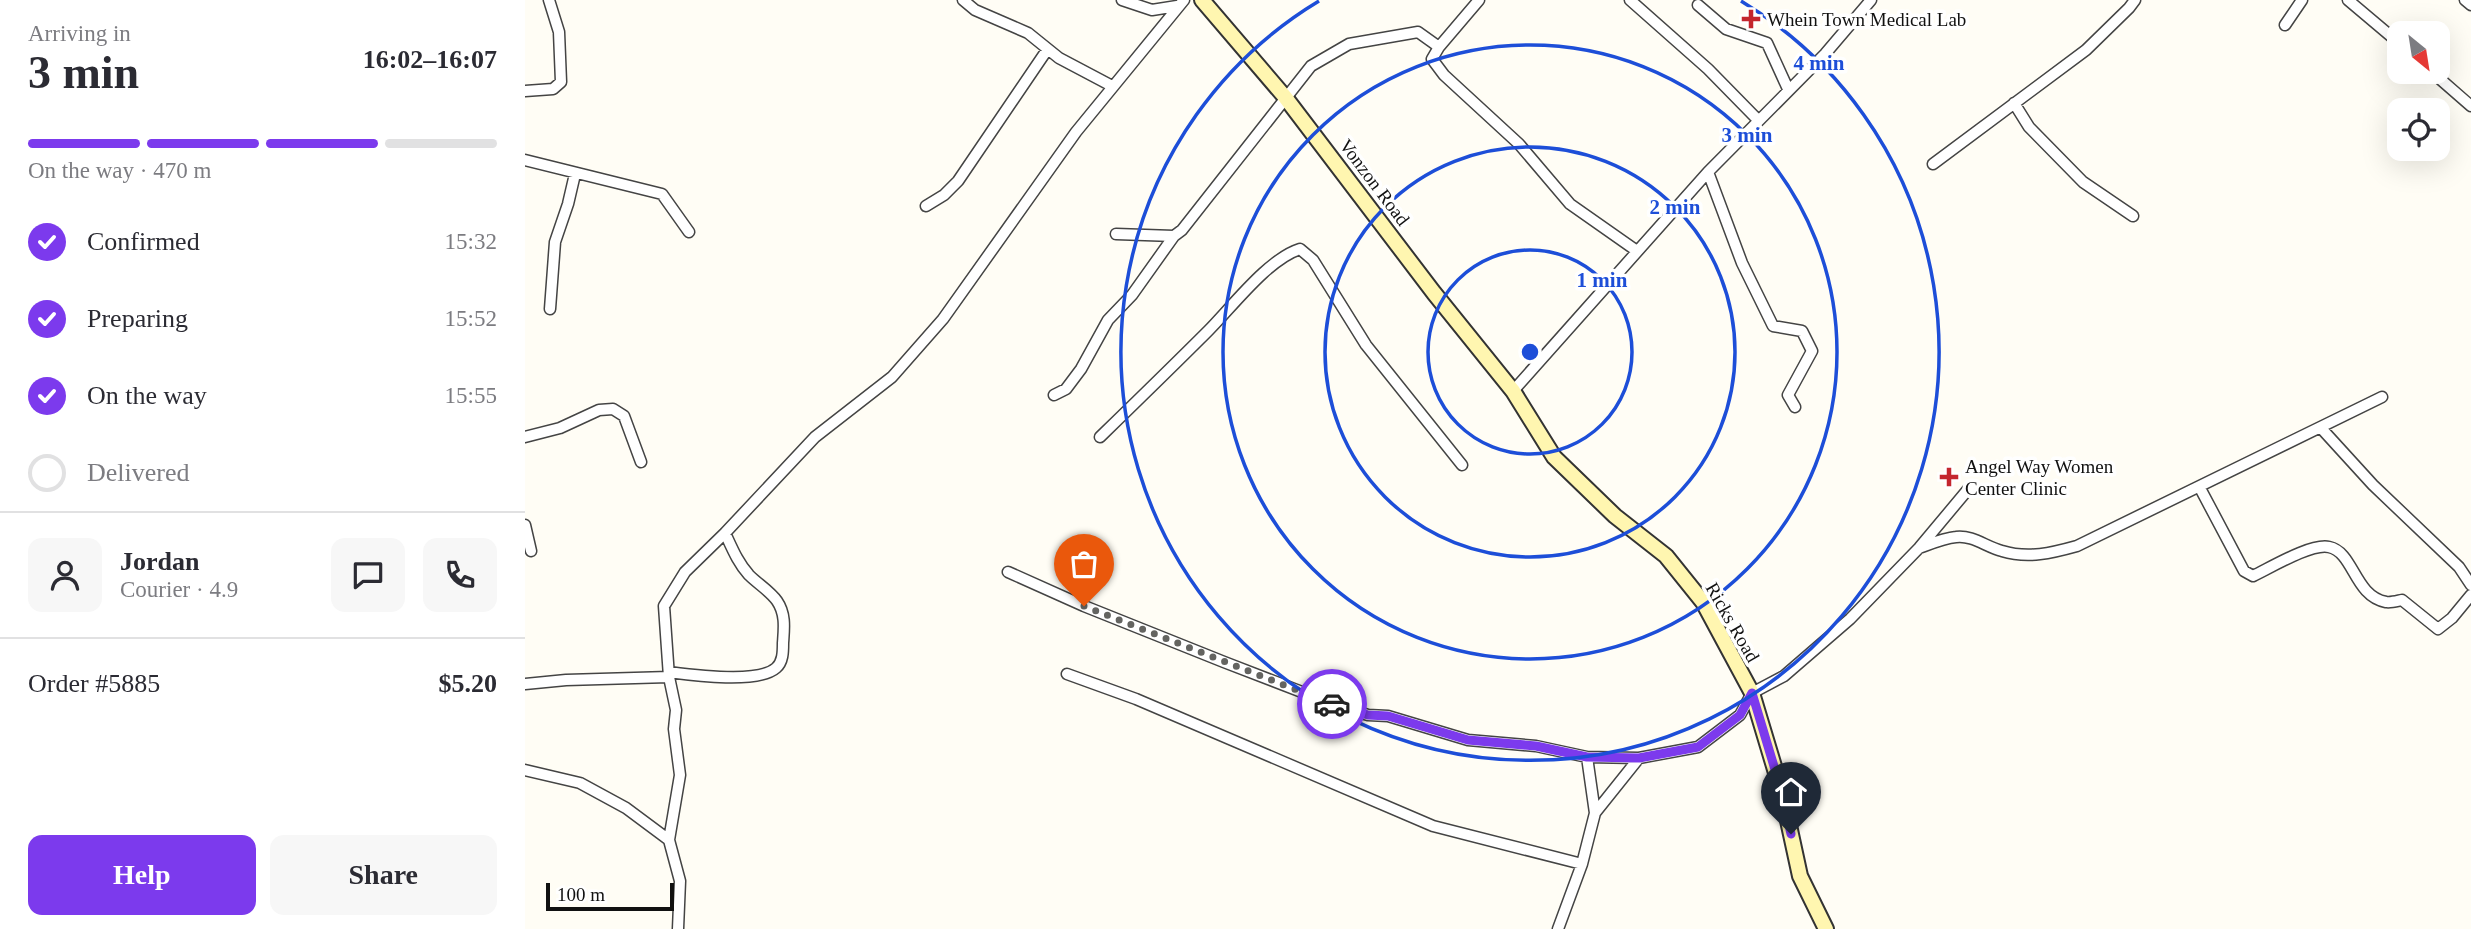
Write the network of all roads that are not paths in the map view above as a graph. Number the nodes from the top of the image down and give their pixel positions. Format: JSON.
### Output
{"nodes":[{"id":1,"x":549,"y":0,"type":"edge"},
{"id":2,"x":963,"y":0,"type":"edge"},
{"id":3,"x":1122,"y":0,"type":"edge"},
{"id":4,"x":1202,"y":0,"type":"edge"},
{"id":5,"x":1479,"y":0,"type":"edge"},
{"id":6,"x":1630,"y":0,"type":"edge"},
{"id":7,"x":1871,"y":0,"type":"edge"},
{"id":8,"x":2135,"y":0,"type":"edge"},
{"id":9,"x":2302,"y":0,"type":"edge"},
{"id":10,"x":2465,"y":0,"type":"edge"},
{"id":11,"x":2353,"y":2,"type":"edge"},
{"id":12,"x":1180,"y":3,"type":"edge"},
{"id":13,"x":1698,"y":5,"type":"dead end"},
{"id":14,"x":2471,"y":5,"type":"edge"},
{"id":15,"x":2285,"y":25,"type":"dead end"},
{"id":16,"x":2387,"y":32,"type":"edge"},
{"id":17,"x":1439,"y":47,"type":"junction"},
{"id":18,"x":1047,"y":50,"type":"junction"},
{"id":19,"x":2446,"y":84,"type":"edge"},
{"id":20,"x":1112,"y":86,"type":"junction"},
{"id":21,"x":1788,"y":89,"type":"junction"},
{"id":22,"x":525,"y":91,"type":"edge"},
{"id":23,"x":1285,"y":97,"type":"junction"},
{"id":24,"x":2014,"y":103,"type":"junction"},
{"id":25,"x":2471,"y":106,"type":"edge"},
{"id":26,"x":1758,"y":120,"type":"junction"},
{"id":27,"x":525,"y":160,"type":"edge"},
{"id":28,"x":1933,"y":164,"type":"dead end"},
{"id":29,"x":1708,"y":172,"type":"junction"},
{"id":30,"x":575,"y":174,"type":"junction"},
{"id":31,"x":926,"y":206,"type":"dead end"},
{"id":32,"x":2133,"y":216,"type":"dead end"},
{"id":33,"x":689,"y":232,"type":"dead end"},
{"id":34,"x":1116,"y":234,"type":"dead end"},
{"id":35,"x":1174,"y":236,"type":"junction"},
{"id":36,"x":1637,"y":251,"type":"junction"},
{"id":37,"x":551,"y":309,"type":"dead end"},
{"id":38,"x":1513,"y":391,"type":"junction"},
{"id":39,"x":1054,"y":395,"type":"dead end"},
{"id":40,"x":2382,"y":397,"type":"dead end"},
{"id":41,"x":1795,"y":407,"type":"dead end"},
{"id":42,"x":2321,"y":428,"type":"junction"},
{"id":43,"x":525,"y":437,"type":"edge"},
{"id":44,"x":1100,"y":438,"type":"dead end"},
{"id":45,"x":641,"y":461,"type":"dead end"},
{"id":46,"x":1462,"y":464,"type":"dead end"},
{"id":47,"x":1970,"y":487,"type":"dead end"},
{"id":48,"x":2200,"y":488,"type":"junction"},
{"id":49,"x":525,"y":525,"type":"edge"},
{"id":50,"x":725,"y":533,"type":"junction"},
{"id":51,"x":1919,"y":548,"type":"junction"},
{"id":52,"x":531,"y":551,"type":"dead end"},
{"id":53,"x":1008,"y":572,"type":"dead end"},
{"id":54,"x":2471,"y":585,"type":"edge"},
{"id":55,"x":2471,"y":595,"type":"edge"},
{"id":56,"x":669,"y":674,"type":"junction"},
{"id":57,"x":1067,"y":674,"type":"dead end"},
{"id":58,"x":525,"y":684,"type":"edge"},
{"id":59,"x":1752,"y":693,"type":"junction"},
{"id":60,"x":1587,"y":757,"type":"junction"},
{"id":61,"x":1639,"y":758,"type":"junction"},
{"id":62,"x":525,"y":770,"type":"edge"},
{"id":63,"x":1595,"y":813,"type":"junction"},
{"id":64,"x":669,"y":840,"type":"junction"},
{"id":65,"x":1582,"y":864,"type":"junction"},
{"id":66,"x":678,"y":929,"type":"edge"},
{"id":67,"x":1558,"y":929,"type":"edge"},
{"id":68,"x":1826,"y":929,"type":"edge"}],
"edges":[{"from":1,"to":22,"type":"street"},
{"from":2,"to":18,"type":"street"},
{"from":3,"to":12,"type":"street"},
{"from":4,"to":23,"type":"street","name":"Vonzon Road"},
{"from":5,"to":17,"type":"street"},
{"from":6,"to":26,"type":"street"},
{"from":7,"to":21,"type":"street"},
{"from":8,"to":24,"type":"street"},
{"from":9,"to":15,"type":"street"},
{"from":10,"to":14,"type":"street"},
{"from":11,"to":16,"type":"street"},
{"from":12,"to":20,"type":"street"},
{"from":13,"to":21,"type":"street"},
{"from":17,"to":23,"type":"street"},
{"from":17,"to":36,"type":"street"},
{"from":18,"to":20,"type":"street"},
{"from":18,"to":31,"type":"street"},
{"from":19,"to":25,"type":"street"},
{"from":20,"to":50,"type":"street"},
{"from":21,"to":26,"type":"street"},
{"from":23,"to":35,"type":"street"},
{"from":23,"to":38,"type":"street","name":"Vonzon Road"},
{"from":24,"to":28,"type":"street"},
{"from":24,"to":32,"type":"street"},
{"from":26,"to":29,"type":"street"},
{"from":27,"to":30,"type":"street"},
{"from":29,"to":36,"type":"street"},
{"from":29,"to":41,"type":"street"},
{"from":30,"to":33,"type":"street"},
{"from":30,"to":37,"type":"street"},
{"from":34,"to":35,"type":"street"},
{"from":35,"to":39,"type":"street"},
{"from":36,"to":38,"type":"street"},
{"from":38,"to":59,"type":"street","name":"Ricks Road"},
{"from":40,"to":42,"type":"street"},
{"from":42,"to":48,"type":"street"},
{"from":42,"to":54,"type":"street"},
{"from":43,"to":45,"type":"street"},
{"from":44,"to":46,"type":"street"},
{"from":47,"to":51,"type":"street"},
{"from":48,"to":51,"type":"street"},
{"from":48,"to":55,"type":"street"},
{"from":49,"to":52,"type":"street"},
{"from":50,"to":56,"type":"street"},
{"from":50,"to":56,"type":"street"},
{"from":51,"to":59,"type":"street"},
{"from":53,"to":60,"type":"street"},
{"from":56,"to":58,"type":"street"},
{"from":56,"to":64,"type":"street"},
{"from":57,"to":65,"type":"street"},
{"from":59,"to":61,"type":"street"},
{"from":59,"to":68,"type":"street","name":"Ricks Road"},
{"from":60,"to":61,"type":"street"},
{"from":60,"to":63,"type":"street"},
{"from":61,"to":63,"type":"street"},
{"from":62,"to":64,"type":"street"},
{"from":63,"to":65,"type":"street"},
{"from":64,"to":66,"type":"street"},
{"from":65,"to":67,"type":"street"}]}
